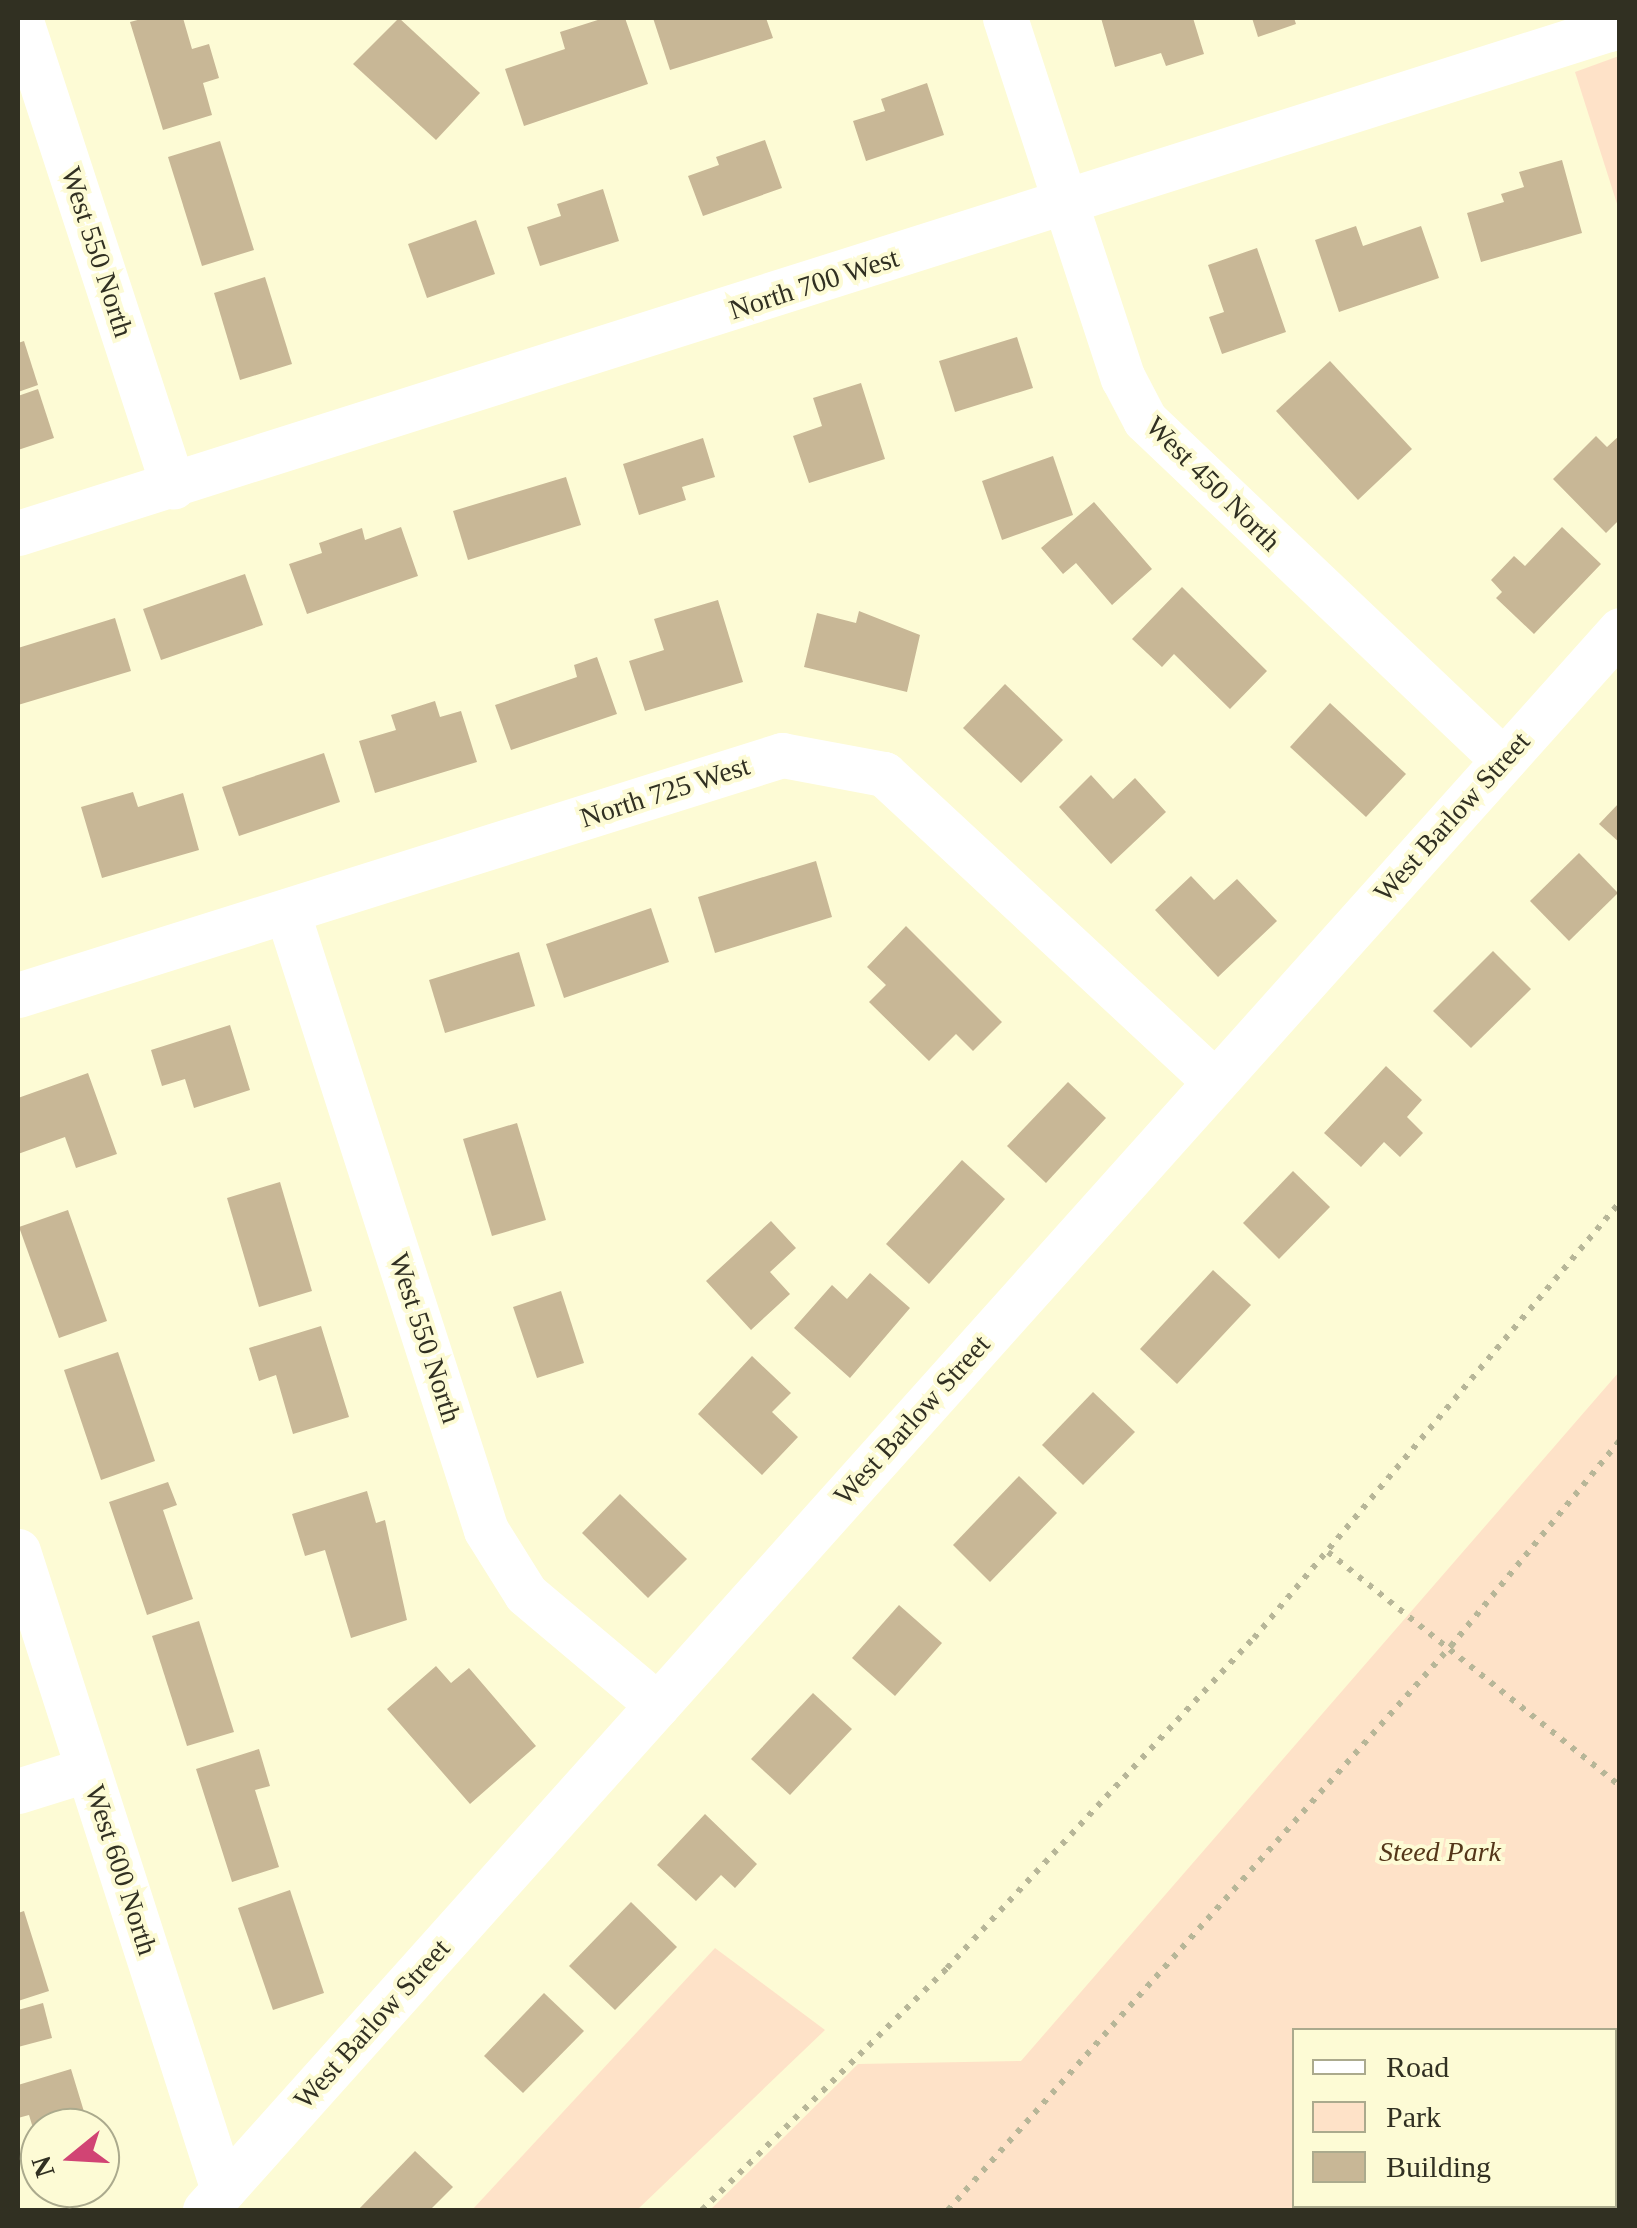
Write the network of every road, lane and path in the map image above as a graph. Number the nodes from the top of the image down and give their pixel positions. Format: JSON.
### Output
{"nodes":[{"id":1,"x":20,"y":18,"type":"edge"},
{"id":2,"x":1005,"y":18,"type":"edge"},
{"id":3,"x":1607,"y":23,"type":"edge"},
{"id":4,"x":1069,"y":204,"type":"junction"},
{"id":5,"x":173,"y":487,"type":"junction"},
{"id":6,"x":18,"y":534,"type":"edge"},
{"id":7,"x":1620,"y":630,"type":"edge"},
{"id":8,"x":1503,"y":760,"type":"junction"},
{"id":9,"x":287,"y":911,"type":"junction"},
{"id":10,"x":18,"y":996,"type":"edge"},
{"id":11,"x":1215,"y":1082,"type":"junction"},
{"id":12,"x":1620,"y":1202,"type":"edge"},
{"id":13,"x":1620,"y":1440,"type":"edge"},
{"id":14,"x":18,"y":1550,"type":"edge"},
{"id":15,"x":1328,"y":1552,"type":"junction"},
{"id":16,"x":1451,"y":1646,"type":"junction"},
{"id":17,"x":658,"y":1705,"type":"junction"},
{"id":18,"x":88,"y":1769,"type":"junction"},
{"id":19,"x":1620,"y":1786,"type":"edge"},
{"id":20,"x":18,"y":1791,"type":"edge"},
{"id":21,"x":214,"y":2200,"type":"edge"},
{"id":22,"x":702,"y":2210,"type":"edge"},
{"id":23,"x":948,"y":2210,"type":"edge"}],
"edges":[{"from":1,"to":5,"type":"street","name":"West 550 North"},
{"from":2,"to":4,"type":"street","name":"West 450 North"},
{"from":3,"to":4,"type":"street","name":"North 700 West"},
{"from":4,"to":5,"type":"street","name":"North 700 West"},
{"from":4,"to":8,"type":"street","name":"West 450 North"},
{"from":5,"to":6,"type":"street","name":"North 700 West"},
{"from":7,"to":8,"type":"street","name":"West Barlow Street"},
{"from":8,"to":11,"type":"street","name":"West Barlow Street"},
{"from":9,"to":10,"type":"street","name":"North 725 West"},
{"from":9,"to":11,"type":"street","name":"North 725 West"},
{"from":9,"to":17,"type":"street","name":"West 550 North"},
{"from":11,"to":17,"type":"street","name":"West Barlow Street"},
{"from":12,"to":15,"type":"path"},
{"from":13,"to":16,"type":"path"},
{"from":14,"to":18,"type":"street","name":"West 600 North"},
{"from":15,"to":16,"type":"path"},
{"from":15,"to":22,"type":"path"},
{"from":16,"to":19,"type":"path"},
{"from":16,"to":23,"type":"path"},
{"from":17,"to":21,"type":"street","name":"West Barlow Street"},
{"from":18,"to":20,"type":"street"},
{"from":18,"to":21,"type":"street","name":"West 600 North"}]}
